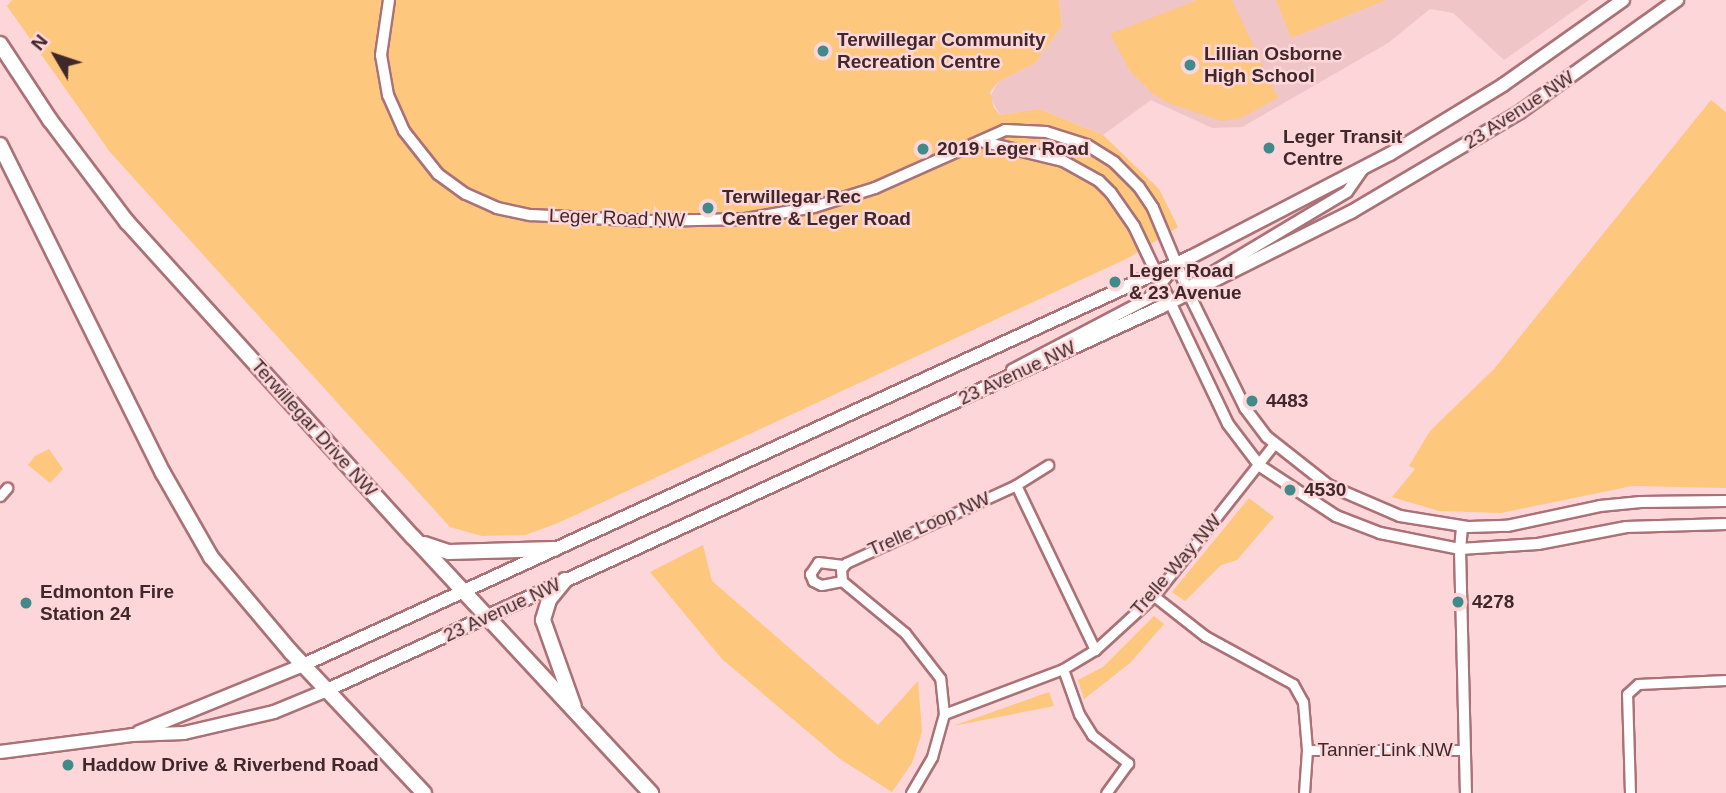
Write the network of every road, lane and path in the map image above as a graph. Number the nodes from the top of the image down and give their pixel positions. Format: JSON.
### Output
{"nodes":[{"id":1,"x":390,"y":0,"type":"edge"},
{"id":2,"x":1623,"y":0,"type":"edge"},
{"id":3,"x":1677,"y":0,"type":"edge"},
{"id":4,"x":0,"y":44,"type":"edge"},
{"id":5,"x":984,"y":142,"type":"junction"},
{"id":6,"x":0,"y":145,"type":"edge"},
{"id":7,"x":1364,"y":168,"type":"junction"},
{"id":8,"x":1178,"y":263,"type":"junction"},
{"id":9,"x":1159,"y":279,"type":"junction"},
{"id":10,"x":1187,"y":291,"type":"junction"},
{"id":11,"x":1168,"y":304,"type":"junction"},
{"id":12,"x":966,"y":396,"type":"junction"},
{"id":13,"x":1275,"y":444,"type":"junction"},
{"id":14,"x":1048,"y":465,"type":"dead end"},
{"id":15,"x":1259,"y":466,"type":"junction"},
{"id":16,"x":1016,"y":485,"type":"junction"},
{"id":17,"x":1726,"y":500,"type":"edge"},
{"id":18,"x":1726,"y":524,"type":"edge"},
{"id":19,"x":1462,"y":527,"type":"junction"},
{"id":20,"x":413,"y":537,"type":"junction"},
{"id":21,"x":1460,"y":549,"type":"junction"},
{"id":22,"x":554,"y":550,"type":"junction"},
{"id":23,"x":843,"y":565,"type":"junction"},
{"id":24,"x":565,"y":580,"type":"junction"},
{"id":25,"x":842,"y":581,"type":"junction"},
{"id":26,"x":463,"y":590,"type":"junction"},
{"id":27,"x":1154,"y":596,"type":"junction"},
{"id":28,"x":486,"y":618,"type":"junction"},
{"id":29,"x":1095,"y":650,"type":"junction"},
{"id":30,"x":303,"y":665,"type":"junction"},
{"id":31,"x":1063,"y":669,"type":"junction"},
{"id":32,"x":1726,"y":680,"type":"edge"},
{"id":33,"x":327,"y":690,"type":"junction"},
{"id":34,"x":944,"y":713,"type":"junction"},
{"id":35,"x":578,"y":714,"type":"junction"},
{"id":36,"x":132,"y":735,"type":"junction"},
{"id":37,"x":1307,"y":750,"type":"junction"},
{"id":38,"x":1463,"y":750,"type":"junction"},
{"id":39,"x":0,"y":752,"type":"edge"},
{"id":40,"x":424,"y":793,"type":"edge"},
{"id":41,"x":651,"y":793,"type":"edge"},
{"id":42,"x":911,"y":793,"type":"edge"},
{"id":43,"x":1106,"y":793,"type":"edge"},
{"id":44,"x":1304,"y":793,"type":"edge"},
{"id":45,"x":1466,"y":793,"type":"edge"},
{"id":46,"x":1630,"y":793,"type":"edge"}],
"edges":[{"from":1,"to":5,"type":"street","name":"Leger Road NW"},
{"from":2,"to":7,"type":"main road","name":"23 Avenue NW"},
{"from":3,"to":10,"type":"main road","name":"23 Avenue NW"},
{"from":4,"to":20,"type":"main road","name":"Terwillegar Drive NW"},
{"from":5,"to":8,"type":"street","name":"Leger Road NW"},
{"from":5,"to":9,"type":"street"},
{"from":6,"to":30,"type":"main road"},
{"from":7,"to":8,"type":"main road","name":"23 Avenue NW"},
{"from":7,"to":10,"type":"street"},
{"from":8,"to":9,"type":"main road","name":"23 Avenue NW"},
{"from":8,"to":10,"type":"street","name":"Leger Road NW"},
{"from":9,"to":11,"type":"street"},
{"from":9,"to":12,"type":"street"},
{"from":9,"to":22,"type":"main road","name":"23 Avenue NW"},
{"from":10,"to":11,"type":"main road","name":"23 Avenue NW"},
{"from":10,"to":13,"type":"street","name":"Leger Road NW"},
{"from":11,"to":12,"type":"main road","name":"23 Avenue NW"},
{"from":11,"to":15,"type":"street"},
{"from":12,"to":24,"type":"main road","name":"23 Avenue NW"},
{"from":13,"to":15,"type":"street","name":"Trelle Way NW"},
{"from":13,"to":19,"type":"street","name":"Leger Road NW"},
{"from":14,"to":16,"type":"street","name":"Trelle Loop NW"},
{"from":15,"to":21,"type":"street"},
{"from":15,"to":27,"type":"street","name":"Trelle Way NW"},
{"from":16,"to":23,"type":"street","name":"Trelle Loop NW"},
{"from":16,"to":29,"type":"street"},
{"from":17,"to":19,"type":"street","name":"Leger Road NW"},
{"from":18,"to":21,"type":"street"},
{"from":19,"to":21,"type":"street"},
{"from":20,"to":22,"type":"main road"},
{"from":20,"to":26,"type":"main road","name":"Terwillegar Drive NW"},
{"from":21,"to":38,"type":"street"},
{"from":22,"to":26,"type":"main road","name":"23 Avenue NW"},
{"from":23,"to":25,"type":"street"},
{"from":23,"to":25,"type":"street","name":"Trelle Loop NW"},
{"from":24,"to":28,"type":"main road","name":"23 Avenue NW"},
{"from":24,"to":35,"type":"main road"},
{"from":25,"to":34,"type":"street"},
{"from":26,"to":28,"type":"main road","name":"Terwillegar Drive NW"},
{"from":26,"to":30,"type":"main road","name":"23 Avenue NW"},
{"from":27,"to":29,"type":"street","name":"Trelle Way NW"},
{"from":27,"to":37,"type":"street"},
{"from":28,"to":33,"type":"main road","name":"23 Avenue NW"},
{"from":28,"to":35,"type":"main road","name":"Terwillegar Drive NW"},
{"from":29,"to":31,"type":"street","name":"Trelle Way NW"},
{"from":30,"to":33,"type":"main road"},
{"from":30,"to":36,"type":"main road","name":"23 Avenue NW"},
{"from":31,"to":34,"type":"street","name":"Trelle Way NW"},
{"from":31,"to":43,"type":"street"},
{"from":32,"to":46,"type":"street"},
{"from":33,"to":36,"type":"main road","name":"23 Avenue NW"},
{"from":33,"to":40,"type":"main road"},
{"from":34,"to":42,"type":"street"},
{"from":35,"to":41,"type":"main road","name":"Terwillegar Drive NW"},
{"from":36,"to":39,"type":"main road"},
{"from":37,"to":38,"type":"street","name":"Tanner Link NW"},
{"from":37,"to":44,"type":"street"},
{"from":38,"to":45,"type":"street"}]}
